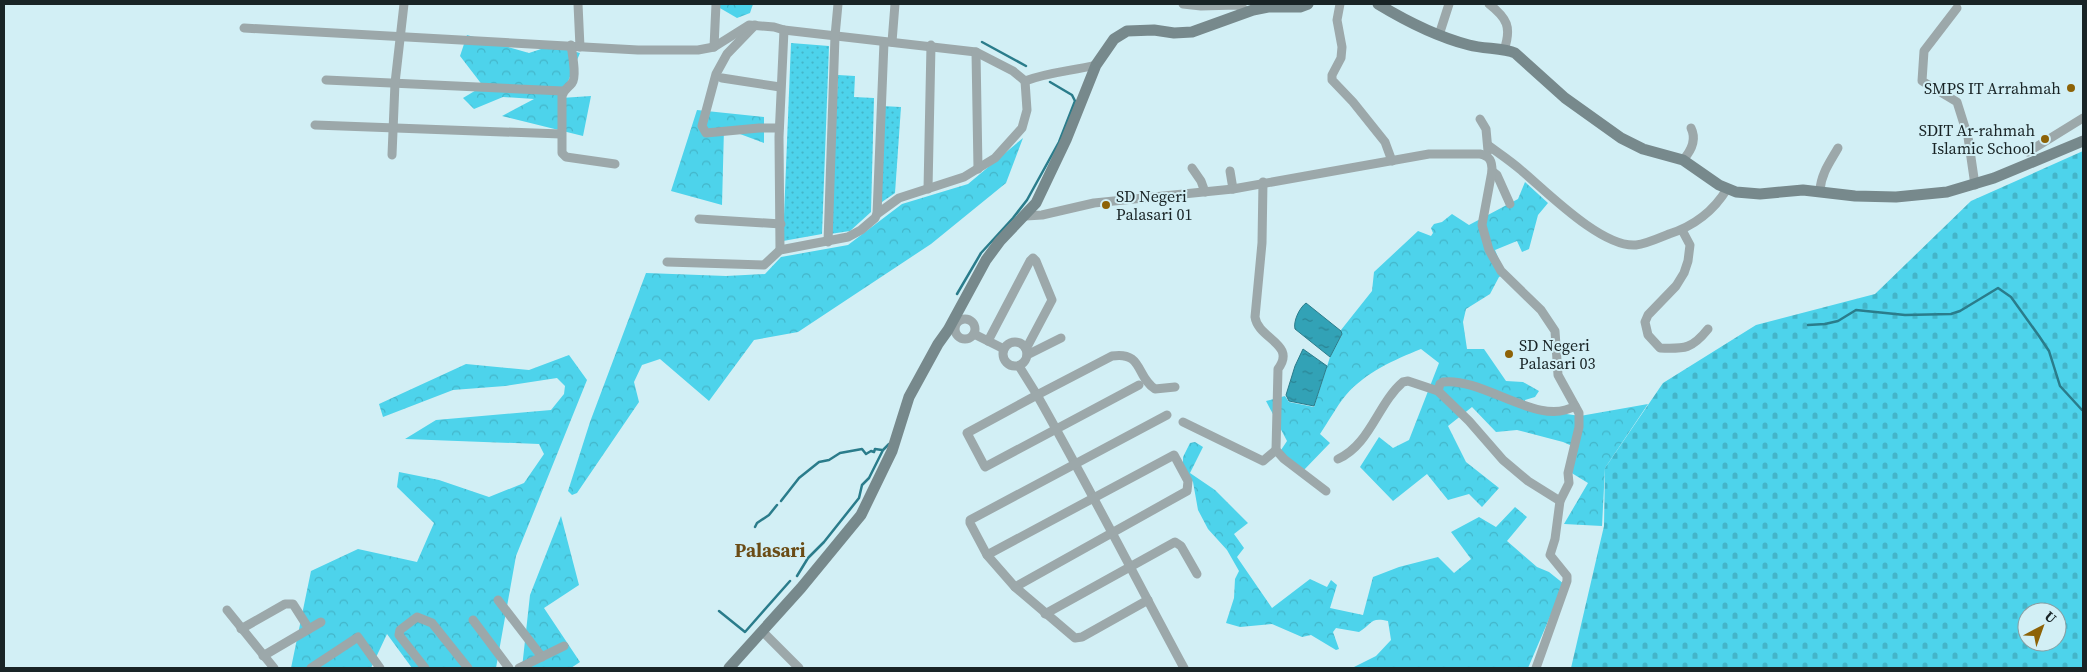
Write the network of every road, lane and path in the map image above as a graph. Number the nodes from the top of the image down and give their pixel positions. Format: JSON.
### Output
{"nodes":[{"id":1,"x":404,"y":4,"type":"edge"},
{"id":2,"x":578,"y":4,"type":"edge"},
{"id":3,"x":716,"y":4,"type":"edge"},
{"id":4,"x":838,"y":4,"type":"edge"},
{"id":5,"x":895,"y":4,"type":"edge"},
{"id":6,"x":1184,"y":4,"type":"edge"},
{"id":7,"x":1308,"y":4,"type":"edge"},
{"id":8,"x":1340,"y":4,"type":"edge"},
{"id":9,"x":1378,"y":4,"type":"edge"},
{"id":10,"x":1449,"y":4,"type":"edge"},
{"id":11,"x":1489,"y":4,"type":"edge"},
{"id":12,"x":1291,"y":5,"type":"edge"},
{"id":13,"x":1250,"y":8,"type":"edge"},
{"id":14,"x":1957,"y":8,"type":"dead end"},
{"id":15,"x":1396,"y":9,"type":"edge"},
{"id":16,"x":755,"y":25,"type":"junction"},
{"id":17,"x":244,"y":28,"type":"dead end"},
{"id":18,"x":784,"y":30,"type":"junction"},
{"id":19,"x":1439,"y":35,"type":"junction"},
{"id":20,"x":835,"y":36,"type":"junction"},
{"id":21,"x":402,"y":37,"type":"junction"},
{"id":22,"x":888,"y":42,"type":"junction"},
{"id":23,"x":931,"y":45,"type":"junction"},
{"id":24,"x":575,"y":46,"type":"junction"},
{"id":25,"x":714,"y":47,"type":"junction"},
{"id":26,"x":1504,"y":50,"type":"junction"},
{"id":27,"x":976,"y":52,"type":"junction"},
{"id":28,"x":1096,"y":65,"type":"junction"},
{"id":29,"x":722,"y":78,"type":"dead end"},
{"id":30,"x":326,"y":80,"type":"dead end"},
{"id":31,"x":1025,"y":81,"type":"junction"},
{"id":32,"x":395,"y":83,"type":"junction"},
{"id":33,"x":780,"y":87,"type":"junction"},
{"id":34,"x":563,"y":91,"type":"junction"},
{"id":35,"x":2083,"y":118,"type":"edge"},
{"id":36,"x":1480,"y":119,"type":"dead end"},
{"id":37,"x":314,"y":124,"type":"dead end"},
{"id":38,"x":393,"y":126,"type":"junction"},
{"id":39,"x":779,"y":128,"type":"junction"},
{"id":40,"x":1691,"y":128,"type":"dead end"},
{"id":41,"x":561,"y":134,"type":"junction"},
{"id":42,"x":2083,"y":141,"type":"edge"},
{"id":43,"x":1838,"y":148,"type":"dead end"},
{"id":44,"x":1488,"y":151,"type":"junction"},
{"id":45,"x":2028,"y":152,"type":"dead end"},
{"id":46,"x":392,"y":155,"type":"dead end"},
{"id":47,"x":1683,"y":160,"type":"junction"},
{"id":48,"x":1392,"y":161,"type":"junction"},
{"id":49,"x":615,"y":164,"type":"dead end"},
{"id":50,"x":1192,"y":168,"type":"dead end"},
{"id":51,"x":978,"y":169,"type":"junction"},
{"id":52,"x":1230,"y":171,"type":"dead end"},
{"id":53,"x":1492,"y":171,"type":"junction"},
{"id":54,"x":1263,"y":182,"type":"junction"},
{"id":55,"x":1975,"y":185,"type":"junction"},
{"id":56,"x":928,"y":189,"type":"junction"},
{"id":57,"x":1233,"y":189,"type":"junction"},
{"id":58,"x":1727,"y":189,"type":"junction"},
{"id":59,"x":1820,"y":190,"type":"junction"},
{"id":60,"x":1205,"y":192,"type":"junction"},
{"id":61,"x":1510,"y":204,"type":"dead end"},
{"id":62,"x":877,"y":214,"type":"junction"},
{"id":63,"x":1026,"y":216,"type":"junction"},
{"id":64,"x":699,"y":219,"type":"dead end"},
{"id":65,"x":781,"y":224,"type":"junction"},
{"id":66,"x":1682,"y":230,"type":"junction"},
{"id":67,"x":828,"y":242,"type":"junction"},
{"id":68,"x":780,"y":250,"type":"junction"},
{"id":69,"x":667,"y":262,"type":"dead end"},
{"id":70,"x":954,"y":323,"type":"junction"},
{"id":71,"x":1708,"y":329,"type":"dead end"},
{"id":72,"x":974,"y":334,"type":"junction"},
{"id":73,"x":1061,"y":338,"type":"dead end"},
{"id":74,"x":988,"y":341,"type":"junction"},
{"id":75,"x":1004,"y":349,"type":"junction"},
{"id":76,"x":1027,"y":352,"type":"junction"},
{"id":77,"x":1020,"y":366,"type":"junction"},
{"id":78,"x":1138,"y":386,"type":"dead end"},
{"id":79,"x":1175,"y":388,"type":"dead end"},
{"id":80,"x":1438,"y":391,"type":"junction"},
{"id":81,"x":1037,"y":395,"type":"junction"},
{"id":82,"x":1575,"y":406,"type":"junction"},
{"id":83,"x":1167,"y":415,"type":"dead end"},
{"id":84,"x":1183,"y":422,"type":"dead end"},
{"id":85,"x":1056,"y":428,"type":"junction"},
{"id":86,"x":1276,"y":450,"type":"junction"},
{"id":87,"x":1338,"y":459,"type":"dead end"},
{"id":88,"x":1075,"y":463,"type":"junction"},
{"id":89,"x":1326,"y":491,"type":"dead end"},
{"id":90,"x":1093,"y":498,"type":"junction"},
{"id":91,"x":1560,"y":501,"type":"junction"},
{"id":92,"x":1112,"y":532,"type":"junction"},
{"id":93,"x":987,"y":555,"type":"junction"},
{"id":94,"x":1130,"y":566,"type":"junction"},
{"id":95,"x":1197,"y":574,"type":"dead end"},
{"id":96,"x":1014,"y":587,"type":"junction"},
{"id":97,"x":498,"y":600,"type":"dead end"},
{"id":98,"x":1148,"y":600,"type":"junction"},
{"id":99,"x":227,"y":610,"type":"dead end"},
{"id":100,"x":1045,"y":614,"type":"junction"},
{"id":101,"x":473,"y":620,"type":"dead end"},
{"id":102,"x":321,"y":622,"type":"dead end"},
{"id":103,"x":241,"y":629,"type":"junction"},
{"id":104,"x":309,"y":629,"type":"junction"},
{"id":105,"x":763,"y":632,"type":"junction"},
{"id":106,"x":564,"y":646,"type":"dead end"},
{"id":107,"x":263,"y":656,"type":"junction"},
{"id":108,"x":542,"y":657,"type":"junction"},
{"id":109,"x":377,"y":667,"type":"edge"},
{"id":110,"x":274,"y":668,"type":"edge"},
{"id":111,"x":311,"y":668,"type":"edge"},
{"id":112,"x":425,"y":668,"type":"edge"},
{"id":113,"x":468,"y":668,"type":"edge"},
{"id":114,"x":509,"y":668,"type":"edge"},
{"id":115,"x":519,"y":668,"type":"edge"},
{"id":116,"x":729,"y":668,"type":"edge"},
{"id":117,"x":799,"y":668,"type":"edge"},
{"id":118,"x":1184,"y":668,"type":"edge"},
{"id":119,"x":1536,"y":668,"type":"edge"}],
"edges":[{"from":1,"to":21,"type":"street"},
{"from":2,"to":24,"type":"street"},
{"from":3,"to":25,"type":"street"},
{"from":4,"to":20,"type":"street"},
{"from":5,"to":22,"type":"street"},
{"from":6,"to":13,"type":"street"},
{"from":7,"to":12,"type":"main road"},
{"from":8,"to":48,"type":"street"},
{"from":9,"to":15,"type":"main road"},
{"from":10,"to":19,"type":"street"},
{"from":11,"to":26,"type":"street"},
{"from":12,"to":13,"type":"main road"},
{"from":13,"to":28,"type":"main road"},
{"from":14,"to":55,"type":"street"},
{"from":15,"to":19,"type":"main road"},
{"from":16,"to":18,"type":"street"},
{"from":16,"to":25,"type":"street"},
{"from":16,"to":39,"type":"street"},
{"from":17,"to":21,"type":"street"},
{"from":18,"to":20,"type":"street"},
{"from":18,"to":33,"type":"street"},
{"from":19,"to":26,"type":"main road"},
{"from":20,"to":22,"type":"street"},
{"from":20,"to":67,"type":"street"},
{"from":21,"to":24,"type":"street"},
{"from":21,"to":32,"type":"street"},
{"from":22,"to":23,"type":"street"},
{"from":22,"to":62,"type":"street"},
{"from":23,"to":27,"type":"street"},
{"from":23,"to":56,"type":"street"},
{"from":24,"to":25,"type":"street"},
{"from":24,"to":34,"type":"street"},
{"from":26,"to":47,"type":"main road"},
{"from":27,"to":31,"type":"street"},
{"from":27,"to":51,"type":"street"},
{"from":28,"to":31,"type":"street"},
{"from":28,"to":63,"type":"main road"},
{"from":29,"to":33,"type":"street"},
{"from":30,"to":32,"type":"street"},
{"from":31,"to":51,"type":"street"},
{"from":32,"to":34,"type":"street"},
{"from":32,"to":38,"type":"street"},
{"from":33,"to":39,"type":"street"},
{"from":34,"to":41,"type":"street"},
{"from":35,"to":45,"type":"street"},
{"from":36,"to":44,"type":"street"},
{"from":37,"to":38,"type":"street"},
{"from":38,"to":41,"type":"street"},
{"from":38,"to":46,"type":"street"},
{"from":39,"to":65,"type":"street"},
{"from":40,"to":47,"type":"street"},
{"from":41,"to":49,"type":"street"},
{"from":42,"to":55,"type":"main road"},
{"from":43,"to":59,"type":"street"},
{"from":44,"to":48,"type":"street"},
{"from":44,"to":53,"type":"street"},
{"from":44,"to":66,"type":"street"},
{"from":47,"to":58,"type":"main road"},
{"from":48,"to":54,"type":"street"},
{"from":50,"to":60,"type":"street"},
{"from":51,"to":56,"type":"street"},
{"from":52,"to":57,"type":"street"},
{"from":53,"to":61,"type":"street"},
{"from":53,"to":82,"type":"street"},
{"from":54,"to":57,"type":"street"},
{"from":54,"to":86,"type":"street"},
{"from":55,"to":59,"type":"main road"},
{"from":56,"to":62,"type":"street"},
{"from":57,"to":60,"type":"street"},
{"from":58,"to":59,"type":"main road"},
{"from":58,"to":66,"type":"street"},
{"from":60,"to":63,"type":"street"},
{"from":62,"to":67,"type":"street"},
{"from":63,"to":70,"type":"main road"},
{"from":64,"to":65,"type":"street"},
{"from":65,"to":68,"type":"street"},
{"from":66,"to":71,"type":"street"},
{"from":67,"to":68,"type":"street"},
{"from":68,"to":69,"type":"street"},
{"from":70,"to":72,"type":"street"},
{"from":70,"to":72,"type":"street"},
{"from":70,"to":105,"type":"main road"},
{"from":72,"to":74,"type":"street"},
{"from":73,"to":76,"type":"street"},
{"from":74,"to":75,"type":"street"},
{"from":74,"to":76,"type":"street"},
{"from":75,"to":76,"type":"street"},
{"from":75,"to":77,"type":"street"},
{"from":76,"to":77,"type":"street"},
{"from":77,"to":81,"type":"street"},
{"from":78,"to":85,"type":"street"},
{"from":79,"to":81,"type":"street"},
{"from":80,"to":82,"type":"street"},
{"from":80,"to":87,"type":"street"},
{"from":80,"to":91,"type":"street"},
{"from":81,"to":85,"type":"street"},
{"from":81,"to":85,"type":"street"},
{"from":82,"to":91,"type":"street"},
{"from":83,"to":88,"type":"street"},
{"from":84,"to":86,"type":"street"},
{"from":85,"to":88,"type":"street"},
{"from":86,"to":89,"type":"street"},
{"from":88,"to":90,"type":"street"},
{"from":88,"to":93,"type":"street"},
{"from":90,"to":92,"type":"street"},
{"from":90,"to":92,"type":"street"},
{"from":90,"to":93,"type":"street"},
{"from":91,"to":119,"type":"street"},
{"from":92,"to":94,"type":"street"},
{"from":92,"to":96,"type":"street"},
{"from":93,"to":96,"type":"street"},
{"from":94,"to":95,"type":"street"},
{"from":94,"to":98,"type":"street"},
{"from":94,"to":100,"type":"street"},
{"from":96,"to":100,"type":"street"},
{"from":97,"to":108,"type":"street"},
{"from":98,"to":100,"type":"street"},
{"from":98,"to":118,"type":"street"},
{"from":99,"to":103,"type":"street"},
{"from":101,"to":114,"type":"street"},
{"from":102,"to":104,"type":"street"},
{"from":103,"to":104,"type":"street"},
{"from":103,"to":107,"type":"street"},
{"from":104,"to":107,"type":"street"},
{"from":105,"to":116,"type":"main road"},
{"from":105,"to":117,"type":"street"},
{"from":106,"to":108,"type":"street"},
{"from":107,"to":110,"type":"street"},
{"from":108,"to":115,"type":"street"},
{"from":109,"to":111,"type":"street"},
{"from":112,"to":113,"type":"street"}]}
